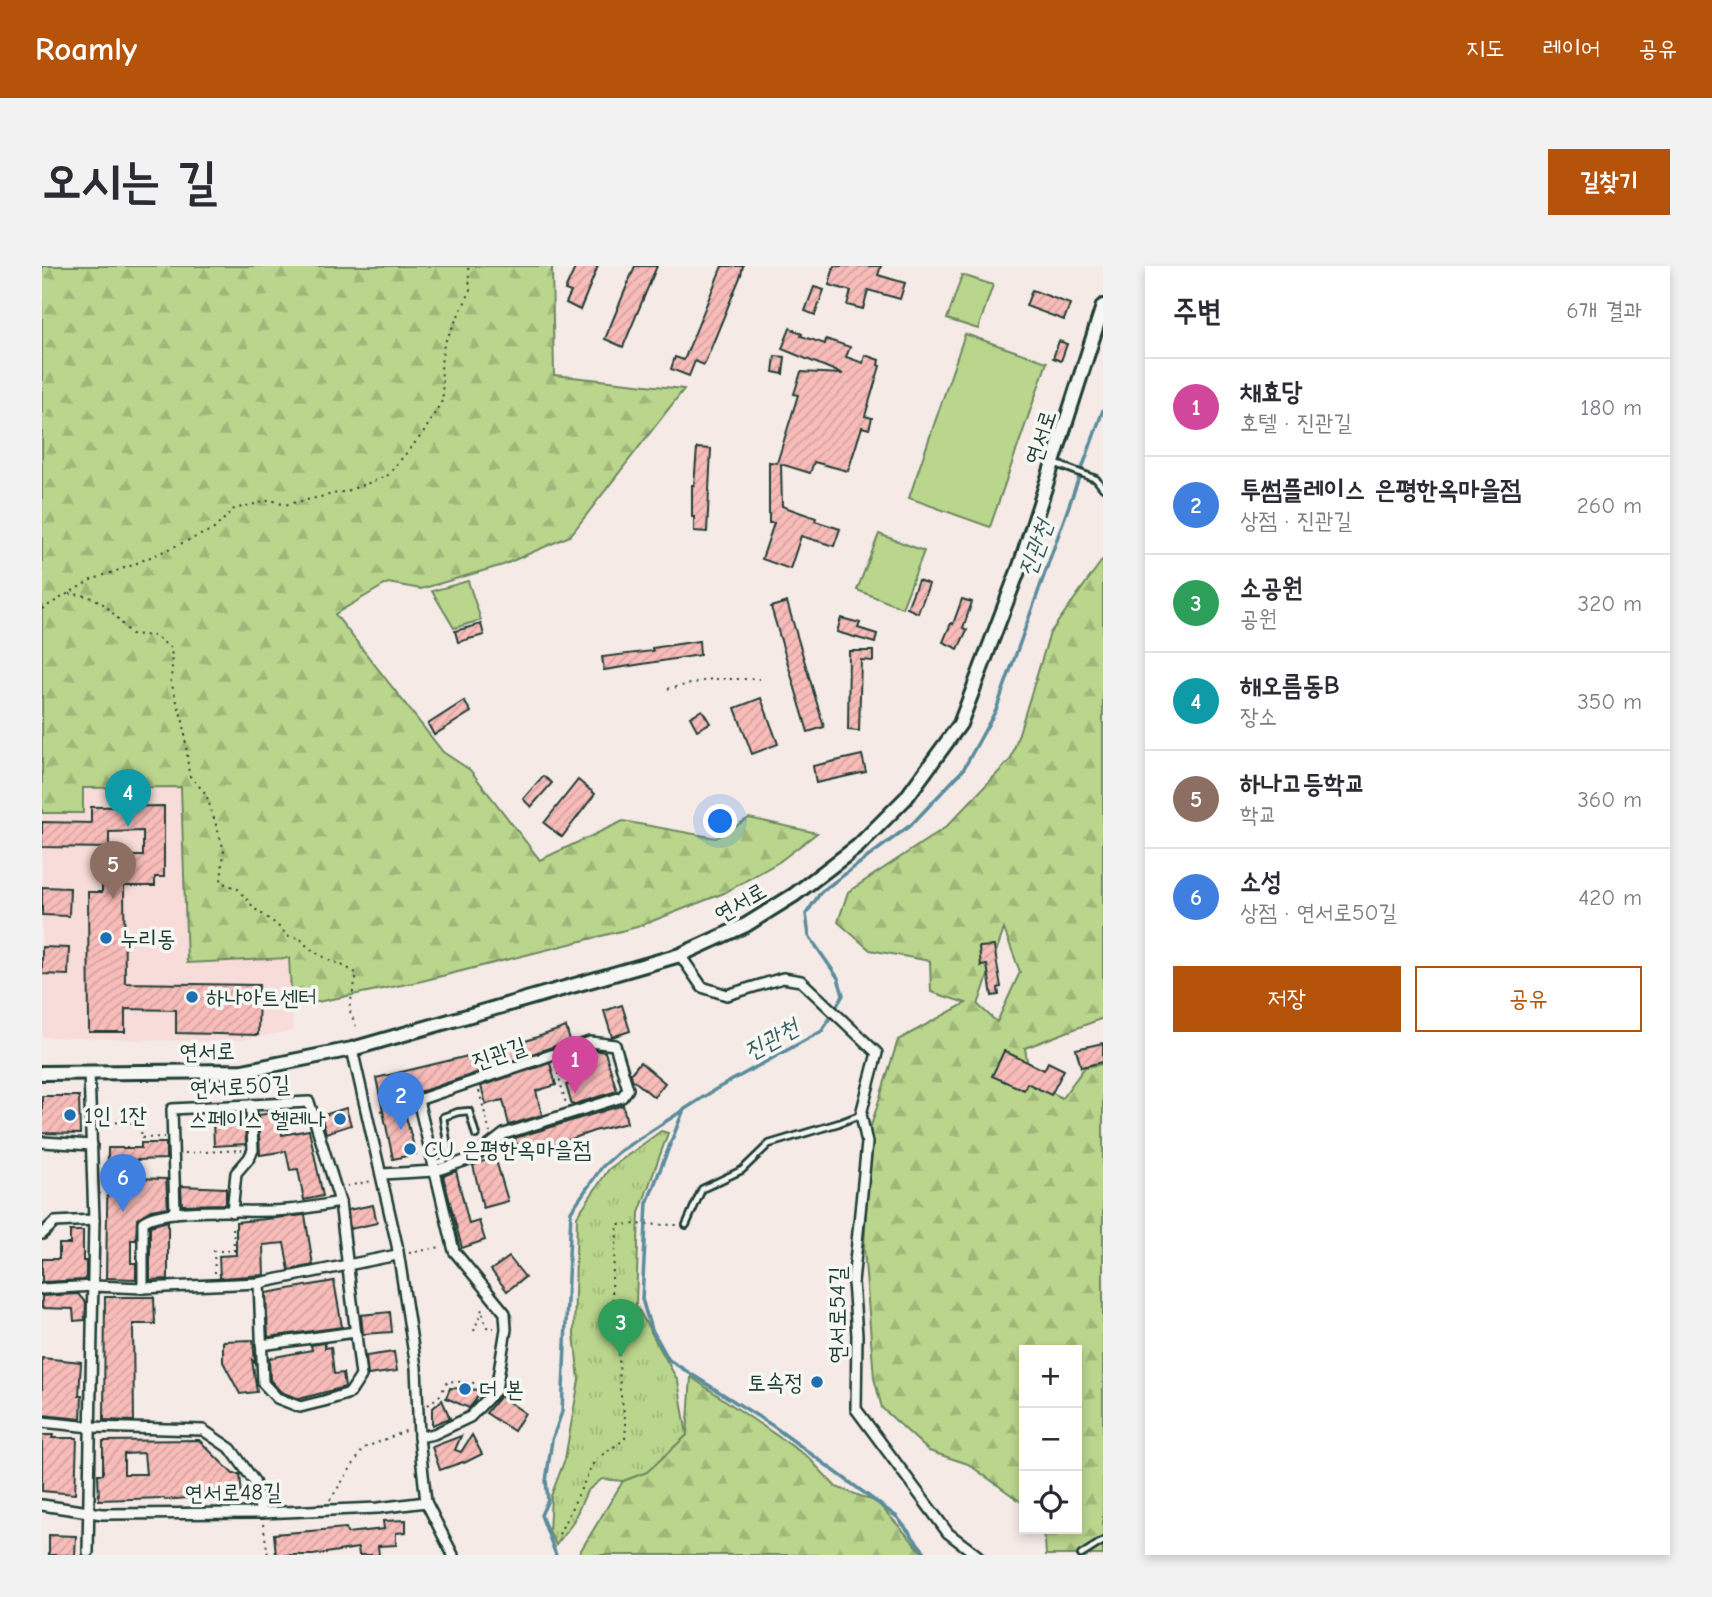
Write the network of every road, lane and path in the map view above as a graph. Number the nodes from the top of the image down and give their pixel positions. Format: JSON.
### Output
{"nodes":[{"id":1,"x":468,"y":266,"type":"edge"},
{"id":2,"x":1103,"y":306,"type":"edge"},
{"id":3,"x":1053,"y":463,"type":"junction"},
{"id":4,"x":1103,"y":488,"type":"edge"},
{"id":5,"x":68,"y":593,"type":"junction"},
{"id":6,"x":42,"y":608,"type":"edge"},
{"id":7,"x":762,"y":679,"type":"dead end"},
{"id":8,"x":668,"y":689,"type":"dead end"},
{"id":9,"x":680,"y":955,"type":"junction"},
{"id":10,"x":357,"y":1029,"type":"dead end"},
{"id":11,"x":352,"y":1049,"type":"junction"},
{"id":12,"x":553,"y":1054,"type":"junction"},
{"id":13,"x":89,"y":1072,"type":"junction"},
{"id":14,"x":42,"y":1073,"type":"edge"},
{"id":15,"x":477,"y":1081,"type":"junction"},
{"id":16,"x":418,"y":1101,"type":"junction"},
{"id":17,"x":251,"y":1105,"type":"junction"},
{"id":18,"x":380,"y":1111,"type":"dead end"},
{"id":19,"x":569,"y":1114,"type":"junction"},
{"id":20,"x":861,"y":1114,"type":"junction"},
{"id":21,"x":91,"y":1122,"type":"junction"},
{"id":22,"x":475,"y":1135,"type":"dead end"},
{"id":23,"x":173,"y":1137,"type":"junction"},
{"id":24,"x":492,"y":1141,"type":"junction"},
{"id":25,"x":42,"y":1142,"type":"edge"},
{"id":26,"x":92,"y":1145,"type":"junction"},
{"id":27,"x":253,"y":1150,"type":"junction"},
{"id":28,"x":173,"y":1154,"type":"junction"},
{"id":29,"x":434,"y":1167,"type":"junction"},
{"id":30,"x":382,"y":1174,"type":"junction"},
{"id":31,"x":373,"y":1180,"type":"dead end"},
{"id":32,"x":336,"y":1189,"type":"junction"},
{"id":33,"x":340,"y":1202,"type":"junction"},
{"id":34,"x":232,"y":1212,"type":"junction"},
{"id":35,"x":175,"y":1213,"type":"junction"},
{"id":36,"x":94,"y":1220,"type":"junction"},
{"id":37,"x":686,"y":1224,"type":"joint"},
{"id":38,"x":42,"y":1234,"type":"edge"},
{"id":39,"x":452,"y":1244,"type":"junction"},
{"id":40,"x":402,"y":1254,"type":"junction"},
{"id":41,"x":349,"y":1264,"type":"junction"},
{"id":42,"x":259,"y":1283,"type":"junction"},
{"id":43,"x":215,"y":1284,"type":"junction"},
{"id":44,"x":94,"y":1286,"type":"junction"},
{"id":45,"x":143,"y":1288,"type":"junction"},
{"id":46,"x":42,"y":1289,"type":"edge"},
{"id":47,"x":506,"y":1329,"type":"junction"},
{"id":48,"x":474,"y":1331,"type":"dead end"},
{"id":49,"x":355,"y":1332,"type":"junction"},
{"id":50,"x":261,"y":1345,"type":"junction"},
{"id":51,"x":497,"y":1384,"type":"junction"},
{"id":52,"x":427,"y":1406,"type":"dead end"},
{"id":53,"x":42,"y":1422,"type":"edge"},
{"id":54,"x":91,"y":1427,"type":"junction"},
{"id":55,"x":409,"y":1429,"type":"dead end"},
{"id":56,"x":419,"y":1437,"type":"junction"},
{"id":57,"x":330,"y":1501,"type":"dead end"},
{"id":58,"x":426,"y":1503,"type":"junction"},
{"id":59,"x":42,"y":1505,"type":"edge"},
{"id":60,"x":90,"y":1513,"type":"junction"},
{"id":61,"x":261,"y":1513,"type":"junction"},
{"id":62,"x":262,"y":1523,"type":"dead end"},
{"id":63,"x":559,"y":1534,"type":"dead end"},
{"id":64,"x":1103,"y":1541,"type":"edge"},
{"id":65,"x":88,"y":1552,"type":"dead end"},
{"id":66,"x":268,"y":1555,"type":"edge"},
{"id":67,"x":453,"y":1555,"type":"edge"},
{"id":68,"x":977,"y":1555,"type":"edge"},
{"id":69,"x":1082,"y":1555,"type":"edge"}],
"edges":[{"from":1,"to":5,"type":"path"},
{"from":2,"to":3,"type":"main road","name":"연서로"},
{"from":3,"to":4,"type":"lane"},
{"from":3,"to":9,"type":"main road","name":"연서로"},
{"from":5,"to":6,"type":"path"},
{"from":5,"to":10,"type":"path"},
{"from":7,"to":8,"type":"path"},
{"from":9,"to":11,"type":"main road","name":"연서로"},
{"from":9,"to":20,"type":"street","name":"연서로54길"},
{"from":11,"to":13,"type":"main road","name":"연서로"},
{"from":11,"to":30,"type":"street"},
{"from":12,"to":15,"type":"street","name":"진관길"},
{"from":12,"to":19,"type":"path"},
{"from":12,"to":19,"type":"street","name":"진관길"},
{"from":13,"to":14,"type":"main road","name":"연서로"},
{"from":13,"to":21,"type":"street"},
{"from":15,"to":16,"type":"street","name":"진관길"},
{"from":15,"to":24,"type":"path"},
{"from":16,"to":18,"type":"path"},
{"from":16,"to":29,"type":"street"},
{"from":17,"to":23,"type":"street","name":"연서로50길"},
{"from":17,"to":27,"type":"street"},
{"from":17,"to":32,"type":"street","name":"연서로50길"},
{"from":19,"to":24,"type":"street","name":"진관길"},
{"from":20,"to":37,"type":"lane"},
{"from":20,"to":68,"type":"street","name":"연서로54길"},
{"from":21,"to":23,"type":"path"},
{"from":21,"to":26,"type":"street"},
{"from":22,"to":29,"type":"lane"},
{"from":23,"to":28,"type":"street","name":"연서로50길"},
{"from":24,"to":29,"type":"street","name":"진관길"},
{"from":25,"to":26,"type":"street"},
{"from":26,"to":36,"type":"street"},
{"from":27,"to":28,"type":"path"},
{"from":27,"to":34,"type":"street"},
{"from":28,"to":35,"type":"street","name":"연서로50길"},
{"from":29,"to":30,"type":"street","name":"진관길"},
{"from":29,"to":39,"type":"street"},
{"from":30,"to":40,"type":"street"},
{"from":31,"to":32,"type":"path"},
{"from":32,"to":33,"type":"street","name":"연서로50길"},
{"from":33,"to":34,"type":"street"},
{"from":33,"to":41,"type":"street","name":"연서로50길"},
{"from":34,"to":35,"type":"street"},
{"from":34,"to":43,"type":"path"},
{"from":35,"to":45,"type":"street"},
{"from":36,"to":38,"type":"street"},
{"from":36,"to":44,"type":"street"},
{"from":37,"to":63,"type":"path"},
{"from":39,"to":40,"type":"path"},
{"from":39,"to":47,"type":"street"},
{"from":40,"to":41,"type":"street"},
{"from":40,"to":56,"type":"street"},
{"from":41,"to":42,"type":"street"},
{"from":41,"to":49,"type":"street","name":"연서로50길"},
{"from":42,"to":43,"type":"street"},
{"from":42,"to":50,"type":"street","name":"연서로50길"},
{"from":43,"to":45,"type":"street"},
{"from":44,"to":45,"type":"street"},
{"from":44,"to":46,"type":"street"},
{"from":44,"to":54,"type":"street"},
{"from":47,"to":48,"type":"path"},
{"from":47,"to":51,"type":"street"},
{"from":49,"to":50,"type":"street"},
{"from":49,"to":50,"type":"street","name":"연서로50길"},
{"from":51,"to":52,"type":"path"},
{"from":51,"to":56,"type":"street"},
{"from":53,"to":54,"type":"street"},
{"from":54,"to":60,"type":"street"},
{"from":54,"to":61,"type":"street"},
{"from":55,"to":57,"type":"path"},
{"from":56,"to":58,"type":"street"},
{"from":58,"to":61,"type":"street","name":"연서로48길"},
{"from":58,"to":67,"type":"street"},
{"from":59,"to":60,"type":"street","name":"연서로48길"},
{"from":60,"to":61,"type":"street","name":"연서로48길"},
{"from":60,"to":65,"type":"street"},
{"from":62,"to":66,"type":"path"},
{"from":64,"to":69,"type":"lane"}]}
